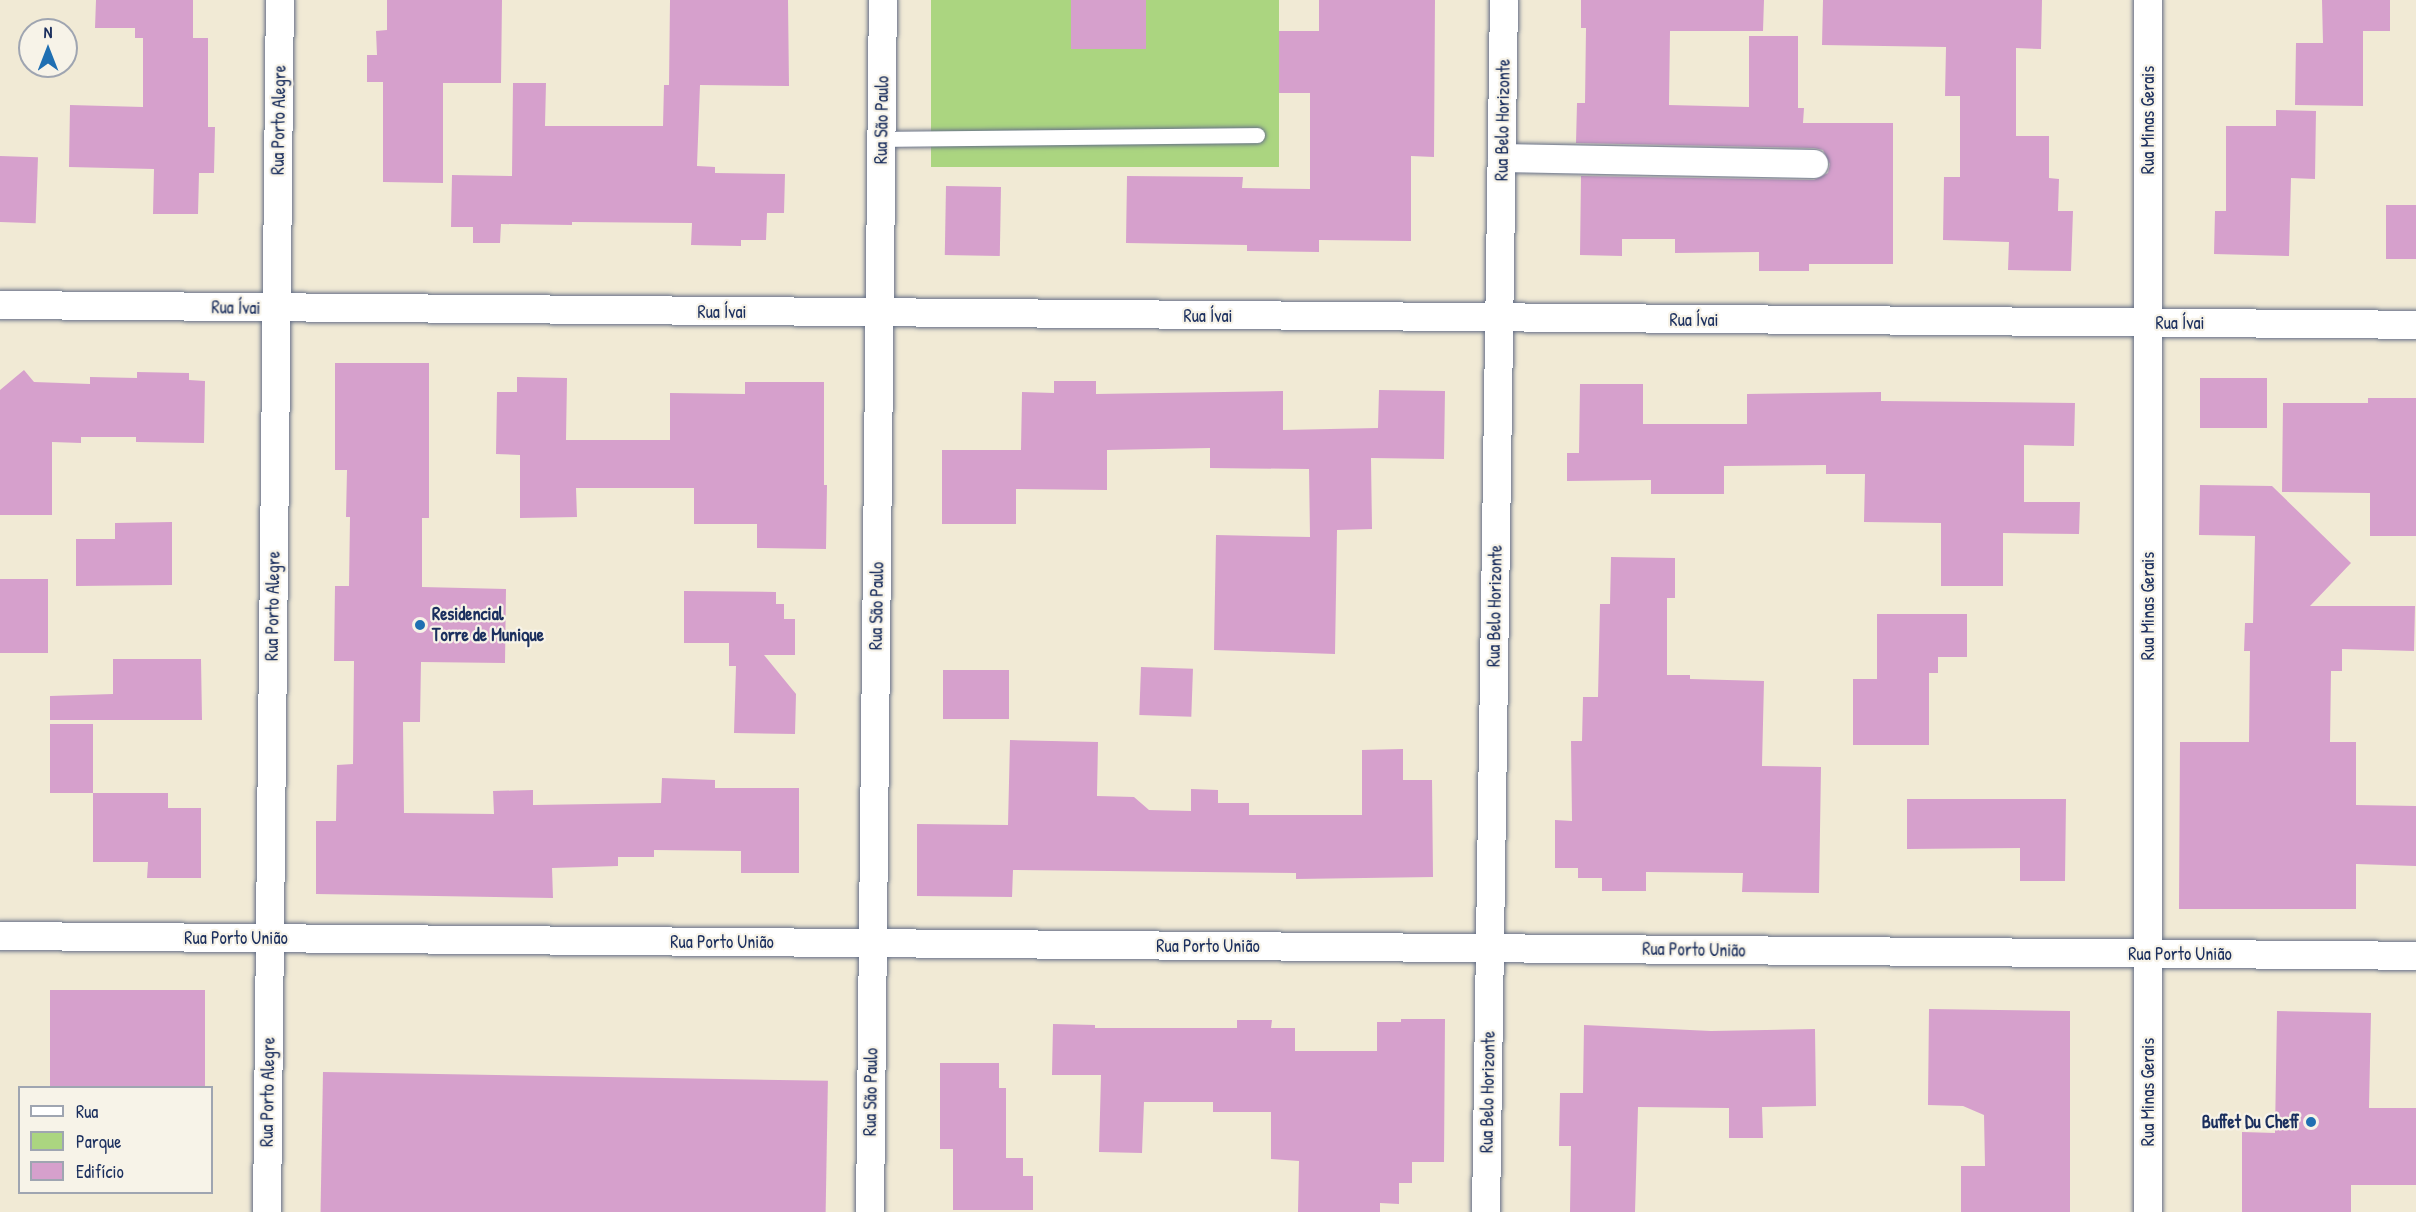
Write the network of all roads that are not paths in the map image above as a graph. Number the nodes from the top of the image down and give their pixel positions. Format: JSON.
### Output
{"nodes":[{"id":1,"x":280,"y":0,"type":"edge"},
{"id":2,"x":883,"y":0,"type":"edge"},
{"id":3,"x":1504,"y":0,"type":"edge"},
{"id":4,"x":2148,"y":0,"type":"edge"},
{"id":5,"x":1257,"y":135,"type":"dead end"},
{"id":6,"x":881,"y":139,"type":"junction"},
{"id":7,"x":1502,"y":158,"type":"junction"},
{"id":8,"x":1814,"y":164,"type":"dead end"},
{"id":9,"x":0,"y":305,"type":"edge"},
{"id":10,"x":277,"y":308,"type":"junction"},
{"id":11,"x":880,"y":313,"type":"junction"},
{"id":12,"x":1500,"y":318,"type":"junction"},
{"id":13,"x":2148,"y":323,"type":"junction"},
{"id":14,"x":2416,"y":326,"type":"edge"},
{"id":15,"x":0,"y":936,"type":"edge"},
{"id":16,"x":270,"y":938,"type":"junction"},
{"id":17,"x":873,"y":943,"type":"junction"},
{"id":18,"x":1490,"y":948,"type":"junction"},
{"id":19,"x":2148,"y":954,"type":"junction"},
{"id":20,"x":2416,"y":956,"type":"edge"},
{"id":21,"x":267,"y":1212,"type":"edge"},
{"id":22,"x":870,"y":1212,"type":"edge"},
{"id":23,"x":1486,"y":1212,"type":"edge"},
{"id":24,"x":2148,"y":1212,"type":"edge"}],
"edges":[{"from":1,"to":10,"type":"street","name":"Rua Porto Alegre"},
{"from":2,"to":6,"type":"street","name":"Rua São Paulo"},
{"from":3,"to":7,"type":"street","name":"Rua Belo Horizonte"},
{"from":4,"to":13,"type":"street","name":"Rua Minas Gerais"},
{"from":5,"to":6,"type":"lane"},
{"from":6,"to":11,"type":"street","name":"Rua São Paulo"},
{"from":7,"to":8,"type":"street"},
{"from":7,"to":12,"type":"street","name":"Rua Belo Horizonte"},
{"from":9,"to":10,"type":"street","name":"Rua Ívai"},
{"from":10,"to":11,"type":"street","name":"Rua Ívai"},
{"from":10,"to":16,"type":"street","name":"Rua Porto Alegre"},
{"from":11,"to":12,"type":"street","name":"Rua Ívai"},
{"from":11,"to":17,"type":"street","name":"Rua São Paulo"},
{"from":12,"to":13,"type":"street","name":"Rua Ívai"},
{"from":12,"to":18,"type":"street","name":"Rua Belo Horizonte"},
{"from":13,"to":14,"type":"street","name":"Rua Ívai"},
{"from":13,"to":19,"type":"street","name":"Rua Minas Gerais"},
{"from":15,"to":16,"type":"street","name":"Rua Porto União"},
{"from":16,"to":17,"type":"street","name":"Rua Porto União"},
{"from":16,"to":21,"type":"street","name":"Rua Porto Alegre"},
{"from":17,"to":18,"type":"street","name":"Rua Porto União"},
{"from":17,"to":22,"type":"street","name":"Rua São Paulo"},
{"from":18,"to":19,"type":"street","name":"Rua Porto União"},
{"from":18,"to":23,"type":"street","name":"Rua Belo Horizonte"},
{"from":19,"to":20,"type":"street","name":"Rua Porto União"},
{"from":19,"to":24,"type":"street","name":"Rua Minas Gerais"}]}
